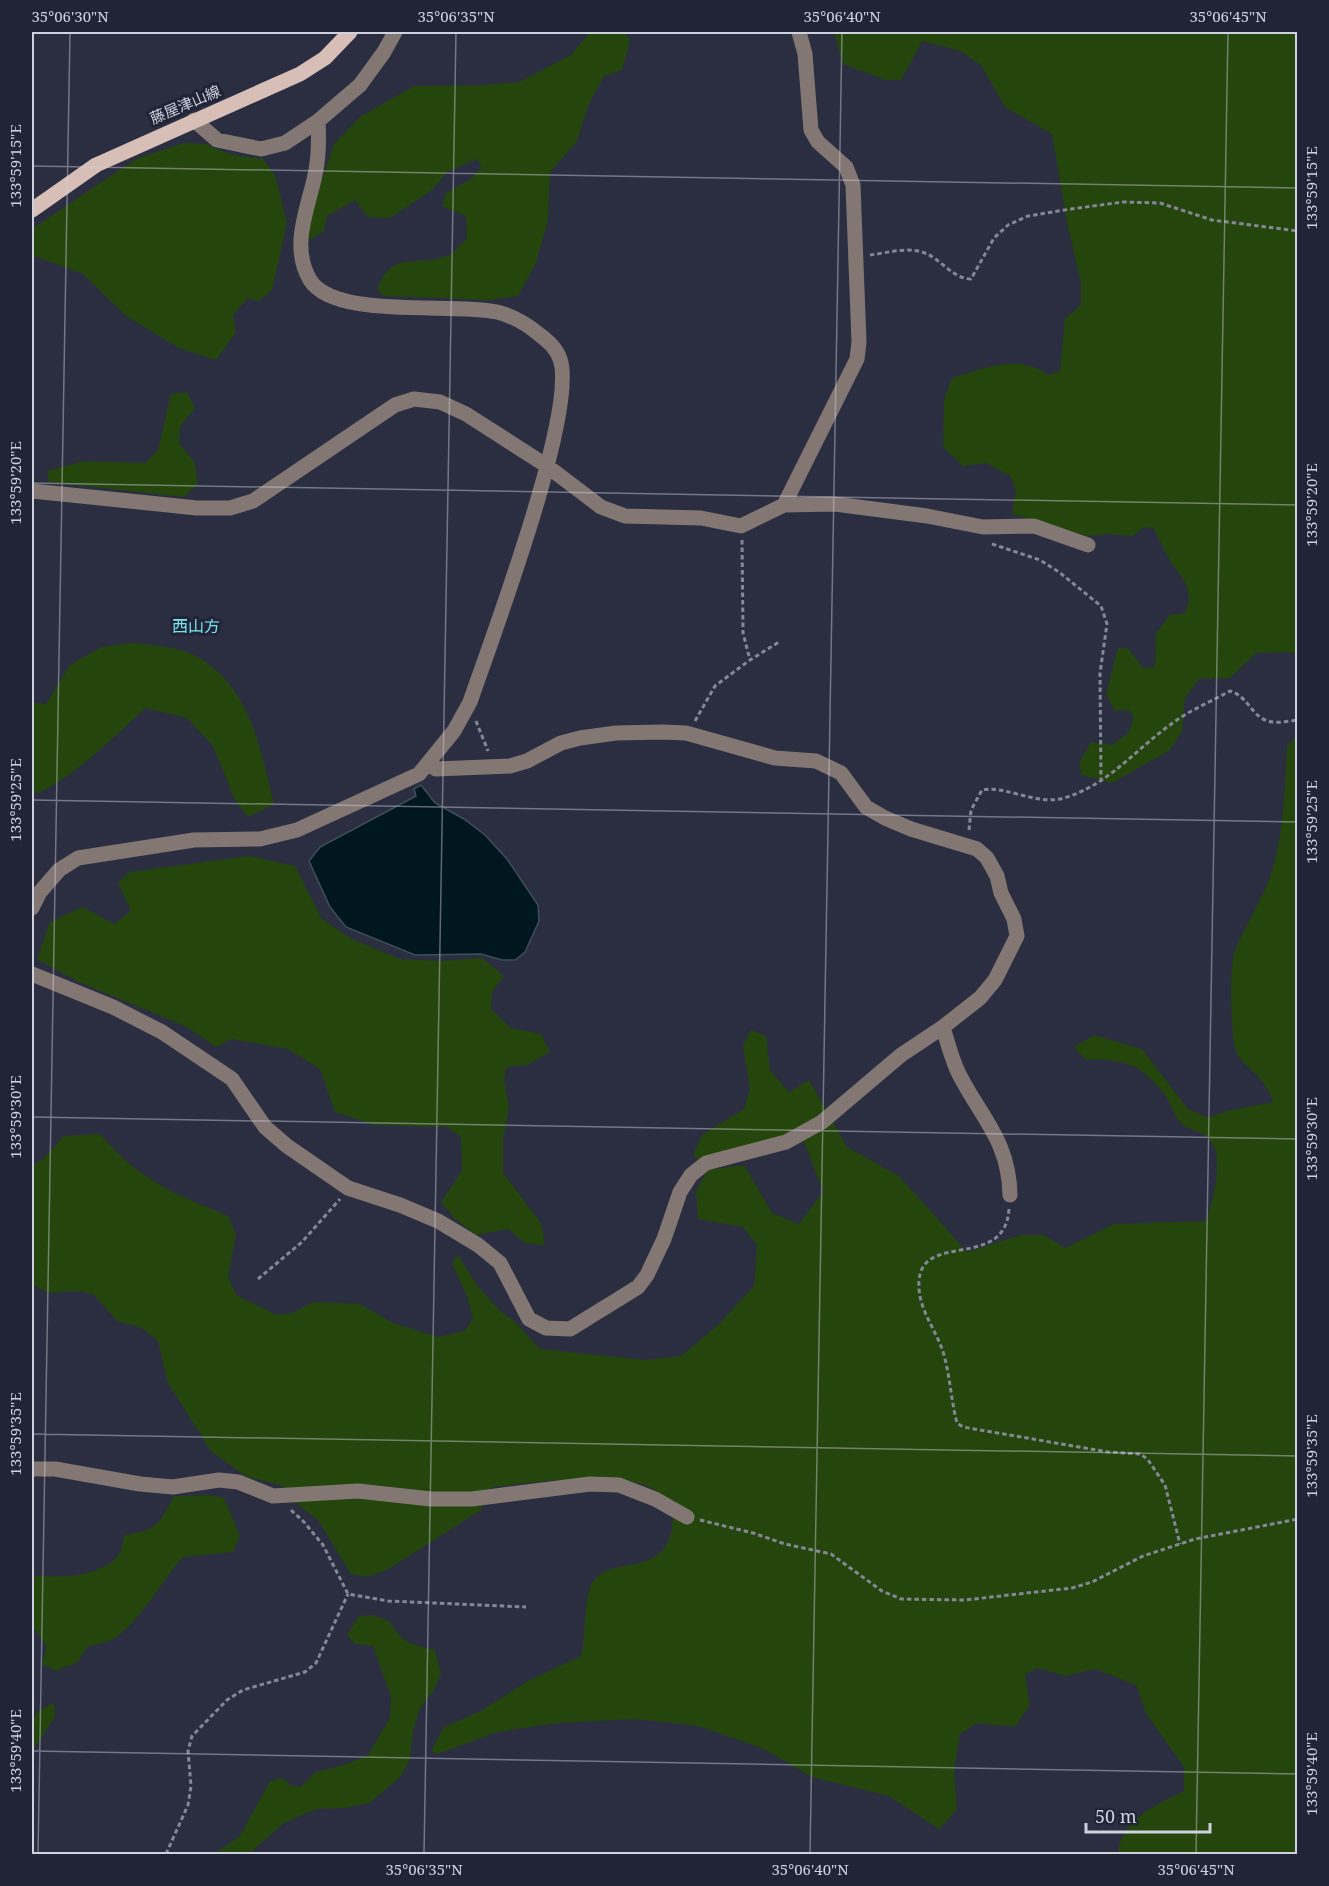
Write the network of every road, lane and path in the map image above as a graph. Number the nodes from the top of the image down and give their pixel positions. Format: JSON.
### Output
{"nodes":[{"id":1,"x":350,"y":32,"type":"edge"},
{"id":2,"x":395,"y":32,"type":"edge"},
{"id":3,"x":799,"y":32,"type":"edge"},
{"id":4,"x":194,"y":120,"type":"junction"},
{"id":5,"x":318,"y":121,"type":"junction"},
{"id":6,"x":32,"y":210,"type":"edge"},
{"id":7,"x":1298,"y":231,"type":"edge"},
{"id":8,"x":855,"y":260,"type":"junction"},
{"id":9,"x":547,"y":466,"type":"junction"},
{"id":10,"x":32,"y":491,"type":"edge"},
{"id":11,"x":784,"y":505,"type":"junction"},
{"id":12,"x":741,"y":526,"type":"junction"},
{"id":13,"x":990,"y":543,"type":"dead end"},
{"id":14,"x":1088,"y":545,"type":"dead end"},
{"id":15,"x":779,"y":642,"type":"dead end"},
{"id":16,"x":750,"y":660,"type":"junction"},
{"id":17,"x":470,"y":702,"type":"junction"},
{"id":18,"x":1298,"y":720,"type":"edge"},
{"id":19,"x":686,"y":733,"type":"junction"},
{"id":20,"x":494,"y":767,"type":"junction"},
{"id":21,"x":424,"y":769,"type":"junction"},
{"id":22,"x":1101,"y":782,"type":"junction"},
{"id":23,"x":967,"y":844,"type":"junction"},
{"id":24,"x":32,"y":908,"type":"edge"},
{"id":25,"x":32,"y":974,"type":"edge"},
{"id":26,"x":944,"y":1027,"type":"junction"},
{"id":27,"x":348,"y":1188,"type":"junction"},
{"id":28,"x":1010,"y":1195,"type":"joint"},
{"id":29,"x":258,"y":1279,"type":"dead end"},
{"id":30,"x":32,"y":1469,"type":"edge"},
{"id":31,"x":273,"y":1496,"type":"junction"},
{"id":32,"x":687,"y":1517,"type":"joint"},
{"id":33,"x":1298,"y":1519,"type":"edge"},
{"id":34,"x":1180,"y":1544,"type":"junction"},
{"id":35,"x":348,"y":1594,"type":"junction"},
{"id":36,"x":526,"y":1607,"type":"dead end"},
{"id":37,"x":166,"y":1854,"type":"edge"}],
"edges":[{"from":1,"to":4,"type":"main road","name":"藤屋津山線"},
{"from":2,"to":5,"type":"street"},
{"from":3,"to":8,"type":"street"},
{"from":4,"to":5,"type":"street"},
{"from":4,"to":6,"type":"main road","name":"藤屋津山線"},
{"from":5,"to":9,"type":"street"},
{"from":7,"to":8,"type":"path"},
{"from":8,"to":11,"type":"street"},
{"from":9,"to":10,"type":"street"},
{"from":9,"to":12,"type":"street"},
{"from":9,"to":17,"type":"street"},
{"from":11,"to":12,"type":"street"},
{"from":11,"to":14,"type":"street"},
{"from":12,"to":16,"type":"path"},
{"from":13,"to":22,"type":"path"},
{"from":15,"to":16,"type":"path"},
{"from":16,"to":19,"type":"path"},
{"from":17,"to":20,"type":"path"},
{"from":17,"to":21,"type":"street"},
{"from":18,"to":22,"type":"path"},
{"from":19,"to":20,"type":"street"},
{"from":19,"to":23,"type":"street"},
{"from":20,"to":21,"type":"street"},
{"from":21,"to":24,"type":"street"},
{"from":22,"to":23,"type":"path"},
{"from":23,"to":26,"type":"street"},
{"from":25,"to":27,"type":"street"},
{"from":26,"to":27,"type":"street"},
{"from":26,"to":28,"type":"street"},
{"from":27,"to":29,"type":"path"},
{"from":28,"to":34,"type":"path"},
{"from":30,"to":31,"type":"street"},
{"from":31,"to":32,"type":"street"},
{"from":31,"to":35,"type":"path"},
{"from":32,"to":34,"type":"path"},
{"from":33,"to":34,"type":"path"},
{"from":35,"to":36,"type":"path"},
{"from":35,"to":37,"type":"path"}]}
